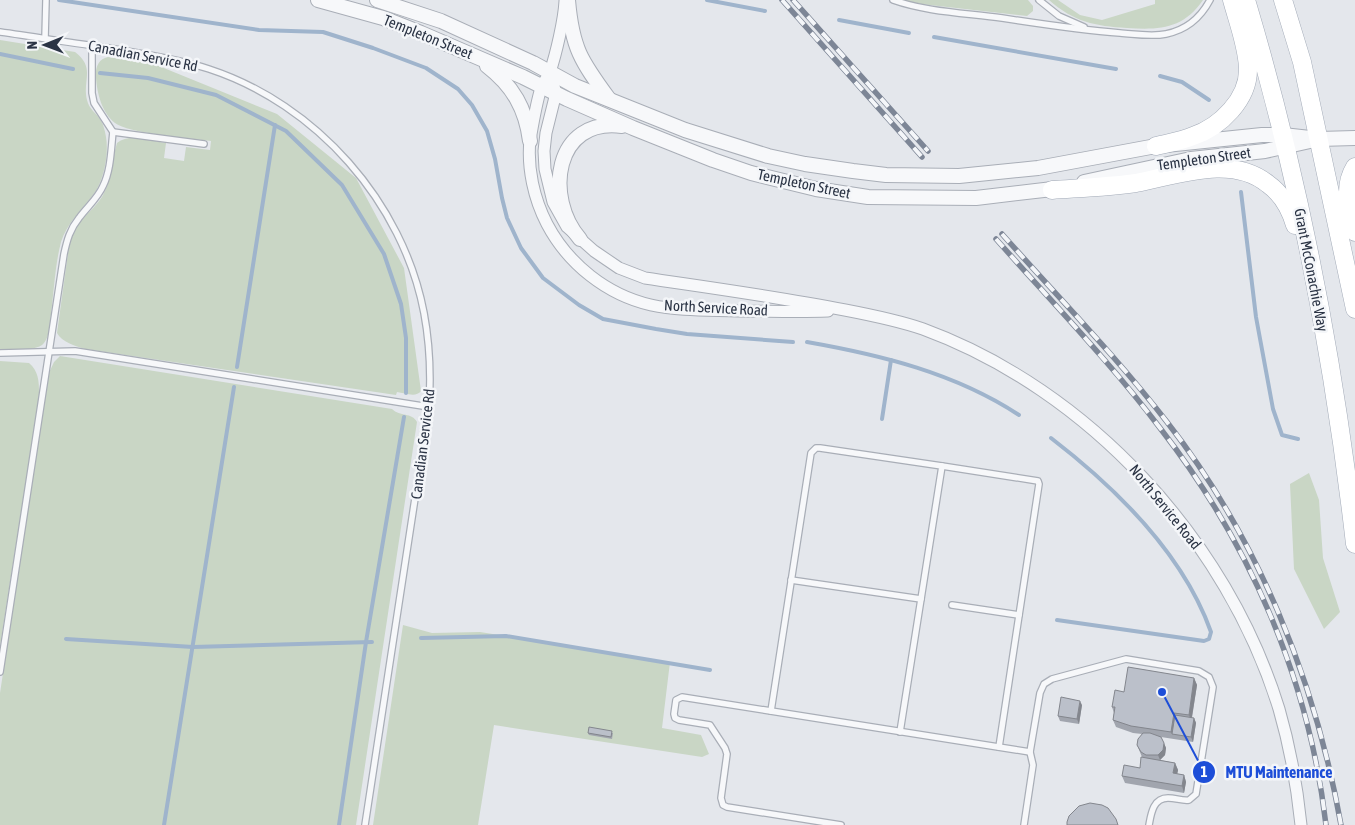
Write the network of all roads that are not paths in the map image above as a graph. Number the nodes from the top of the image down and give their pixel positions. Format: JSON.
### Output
{"nodes":[{"id":1,"x":46,"y":0,"type":"edge"},
{"id":2,"x":318,"y":0,"type":"edge"},
{"id":3,"x":377,"y":0,"type":"edge"},
{"id":4,"x":566,"y":0,"type":"edge"},
{"id":5,"x":893,"y":0,"type":"edge"},
{"id":6,"x":1039,"y":0,"type":"edge"},
{"id":7,"x":1210,"y":0,"type":"edge"},
{"id":8,"x":1232,"y":0,"type":"edge"},
{"id":9,"x":1246,"y":0,"type":"edge"},
{"id":10,"x":1283,"y":0,"type":"edge"},
{"id":11,"x":1289,"y":0,"type":"edge"},
{"id":12,"x":1091,"y":30,"type":"junction"},
{"id":13,"x":0,"y":32,"type":"edge"},
{"id":14,"x":45,"y":38,"type":"junction"},
{"id":15,"x":92,"y":46,"type":"junction"},
{"id":16,"x":457,"y":48,"type":"junction"},
{"id":17,"x":1302,"y":62,"type":"junction"},
{"id":18,"x":550,"y":73,"type":"junction"},
{"id":19,"x":542,"y":87,"type":"junction"},
{"id":20,"x":556,"y":93,"type":"junction"},
{"id":21,"x":610,"y":100,"type":"junction"},
{"id":22,"x":633,"y":128,"type":"junction"},
{"id":23,"x":113,"y":132,"type":"junction"},
{"id":24,"x":1355,"y":138,"type":"edge"},
{"id":25,"x":1319,"y":139,"type":"junction"},
{"id":26,"x":530,"y":141,"type":"junction"},
{"id":27,"x":1284,"y":141,"type":"junction"},
{"id":28,"x":204,"y":144,"type":"dead end"},
{"id":29,"x":1156,"y":146,"type":"junction"},
{"id":30,"x":1355,"y":167,"type":"edge"},
{"id":31,"x":1052,"y":190,"type":"junction"},
{"id":32,"x":1355,"y":232,"type":"edge"},
{"id":33,"x":580,"y":239,"type":"junction"},
{"id":34,"x":1355,"y":309,"type":"edge"},
{"id":35,"x":848,"y":311,"type":"junction"},
{"id":36,"x":49,"y":351,"type":"junction"},
{"id":37,"x":0,"y":353,"type":"edge"},
{"id":38,"x":1332,"y":373,"type":"junction"},
{"id":39,"x":429,"y":408,"type":"junction"},
{"id":40,"x":942,"y":466,"type":"junction"},
{"id":41,"x":1355,"y":544,"type":"edge"},
{"id":42,"x":791,"y":580,"type":"junction"},
{"id":43,"x":921,"y":599,"type":"junction"},
{"id":44,"x":952,"y":605,"type":"dead end"},
{"id":45,"x":1019,"y":615,"type":"junction"},
{"id":46,"x":0,"y":672,"type":"edge"},
{"id":47,"x":771,"y":711,"type":"junction"},
{"id":48,"x":900,"y":732,"type":"junction"},
{"id":49,"x":998,"y":747,"type":"junction"},
{"id":50,"x":1030,"y":752,"type":"junction"},
{"id":51,"x":365,"y":825,"type":"edge"},
{"id":52,"x":841,"y":825,"type":"edge"},
{"id":53,"x":1024,"y":825,"type":"edge"},
{"id":54,"x":1149,"y":825,"type":"edge"},
{"id":55,"x":1301,"y":825,"type":"edge"}],
"edges":[{"from":1,"to":14,"type":"lane"},
{"from":2,"to":16,"type":"street","name":"Templeton Street"},
{"from":3,"to":18,"type":"street","name":"Templeton Street"},
{"from":4,"to":18,"type":"street"},
{"from":4,"to":21,"type":"street"},
{"from":5,"to":12,"type":"lane"},
{"from":6,"to":12,"type":"lane"},
{"from":7,"to":12,"type":"lane"},
{"from":8,"to":29,"type":"main road"},
{"from":9,"to":27,"type":"main road","name":"Grant McConachie Way"},
{"from":10,"to":17,"type":"main road"},
{"from":11,"to":17,"type":"main road"},
{"from":13,"to":14,"type":"lane","name":"Canadian Service Rd"},
{"from":14,"to":15,"type":"lane","name":"Canadian Service Rd"},
{"from":15,"to":23,"type":"lane"},
{"from":15,"to":39,"type":"lane","name":"Canadian Service Rd"},
{"from":16,"to":19,"type":"street","name":"Templeton Street"},
{"from":16,"to":26,"type":"street"},
{"from":17,"to":25,"type":"main road"},
{"from":18,"to":19,"type":"street","name":"North Service Road"},
{"from":18,"to":20,"type":"street"},
{"from":18,"to":21,"type":"street","name":"Templeton Street"},
{"from":19,"to":20,"type":"street","name":"Templeton Street"},
{"from":19,"to":26,"type":"street","name":"North Service Road"},
{"from":20,"to":22,"type":"street","name":"Templeton Street"},
{"from":20,"to":33,"type":"street","name":"North Service Road"},
{"from":21,"to":29,"type":"street","name":"Templeton Street"},
{"from":22,"to":31,"type":"street","name":"Templeton Street"},
{"from":22,"to":33,"type":"street"},
{"from":23,"to":28,"type":"lane"},
{"from":23,"to":36,"type":"lane"},
{"from":24,"to":25,"type":"street","name":"Templeton Street"},
{"from":25,"to":27,"type":"street","name":"Templeton Street"},
{"from":25,"to":34,"type":"main road"},
{"from":26,"to":35,"type":"street","name":"North Service Road"},
{"from":27,"to":29,"type":"street","name":"Templeton Street"},
{"from":27,"to":31,"type":"street","name":"Templeton Street"},
{"from":27,"to":38,"type":"main road","name":"Grant McConachie Way"},
{"from":30,"to":32,"type":"main road"},
{"from":31,"to":38,"type":"main road"},
{"from":33,"to":35,"type":"street","name":"North Service Road"},
{"from":35,"to":55,"type":"street","name":"North Service Road"},
{"from":36,"to":37,"type":"lane"},
{"from":36,"to":39,"type":"lane"},
{"from":36,"to":46,"type":"lane"},
{"from":38,"to":41,"type":"main road","name":"Grant McConachie Way"},
{"from":39,"to":51,"type":"lane","name":"Canadian Service Rd"},
{"from":40,"to":42,"type":"lane"},
{"from":40,"to":43,"type":"lane"},
{"from":40,"to":45,"type":"lane"},
{"from":42,"to":43,"type":"lane"},
{"from":42,"to":47,"type":"lane"},
{"from":43,"to":48,"type":"lane"},
{"from":44,"to":45,"type":"lane"},
{"from":45,"to":49,"type":"lane"},
{"from":47,"to":48,"type":"lane"},
{"from":47,"to":52,"type":"lane"},
{"from":48,"to":49,"type":"lane"},
{"from":49,"to":50,"type":"lane"},
{"from":50,"to":53,"type":"lane"},
{"from":50,"to":54,"type":"lane"}]}
